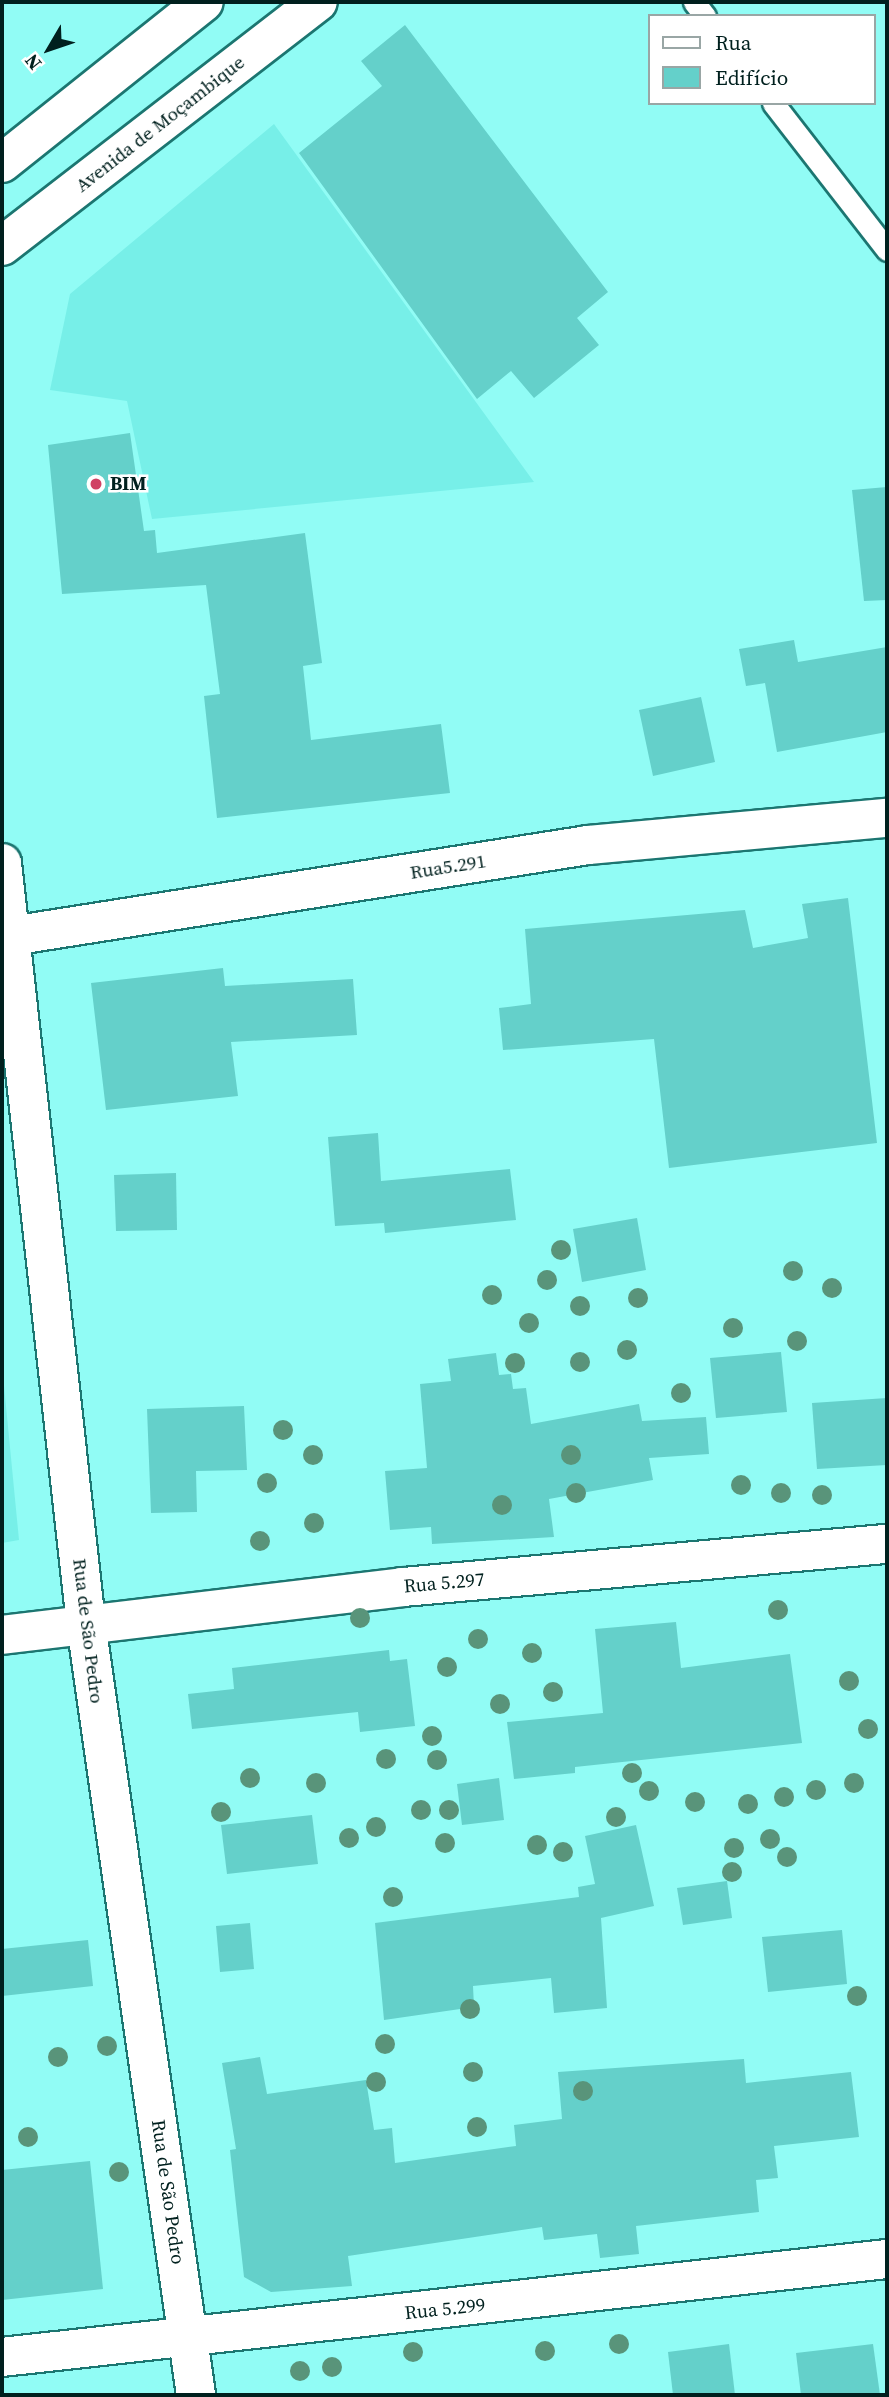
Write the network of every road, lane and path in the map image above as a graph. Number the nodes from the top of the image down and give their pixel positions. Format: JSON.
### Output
{"nodes":[{"id":1,"x":204,"y":2,"type":"edge"},
{"id":2,"x":318,"y":2,"type":"edge"},
{"id":3,"x":775,"y":105,"type":"edge"},
{"id":4,"x":2,"y":163,"type":"edge"},
{"id":5,"x":2,"y":246,"type":"edge"},
{"id":6,"x":887,"y":250,"type":"edge"},
{"id":7,"x":887,"y":818,"type":"edge"},
{"id":8,"x":2,"y":863,"type":"edge"},
{"id":9,"x":11,"y":936,"type":"junction"},
{"id":10,"x":887,"y":1544,"type":"edge"},
{"id":11,"x":86,"y":1625,"type":"junction"},
{"id":12,"x":2,"y":1635,"type":"edge"},
{"id":13,"x":887,"y":2259,"type":"edge"},
{"id":14,"x":189,"y":2335,"type":"junction"},
{"id":15,"x":2,"y":2357,"type":"edge"},
{"id":16,"x":196,"y":2395,"type":"edge"}],
"edges":[{"from":1,"to":4,"type":"main road"},
{"from":2,"to":5,"type":"main road","name":"Avenida de Moçambique"},
{"from":3,"to":6,"type":"lane"},
{"from":7,"to":9,"type":"main road","name":"Rua5.291"},
{"from":8,"to":9,"type":"main road","name":"Rua de São Pedro"},
{"from":9,"to":11,"type":"main road","name":"Rua de São Pedro"},
{"from":10,"to":11,"type":"main road","name":"Rua 5.297"},
{"from":11,"to":12,"type":"main road","name":"Rua 5.297"},
{"from":11,"to":14,"type":"main road","name":"Rua de São Pedro"},
{"from":13,"to":14,"type":"main road","name":"Rua 5.299"},
{"from":14,"to":15,"type":"main road","name":"Rua 5.299"},
{"from":14,"to":16,"type":"main road","name":"Rua de São Pedro"}]}
